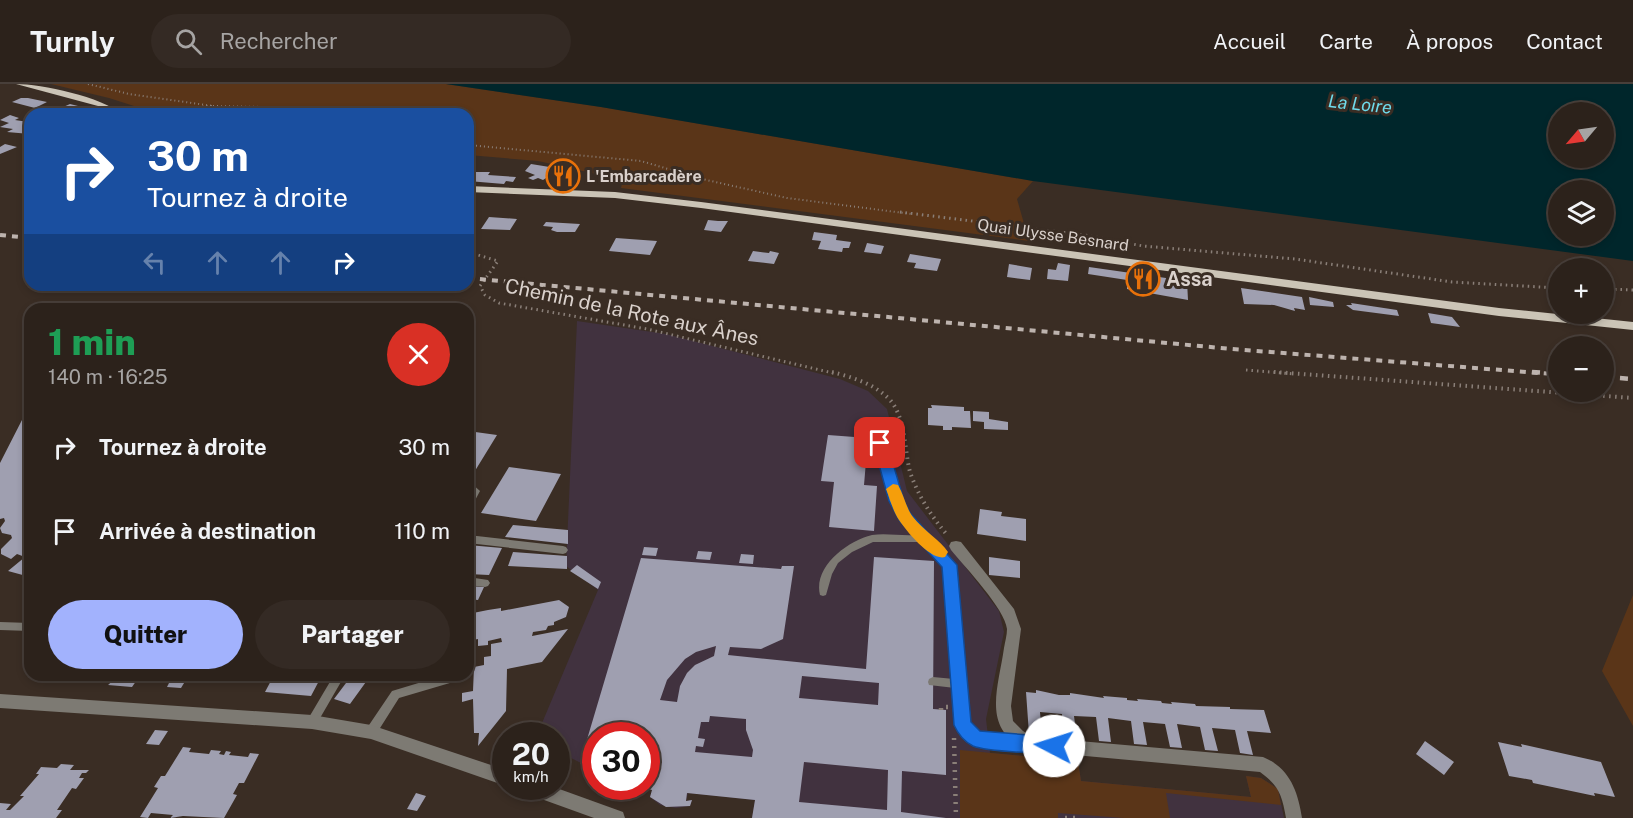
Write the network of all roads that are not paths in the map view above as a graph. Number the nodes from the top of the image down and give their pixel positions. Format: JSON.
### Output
{"nodes":[{"id":1,"x":20,"y":84,"type":"edge"},
{"id":2,"x":107,"y":108,"type":"edge"},
{"id":3,"x":474,"y":189,"type":"edge"},
{"id":4,"x":1633,"y":326,"type":"edge"},
{"id":5,"x":880,"y":443,"type":"dead end"},
{"id":6,"x":922,"y":538,"type":"junction"},
{"id":7,"x":474,"y":540,"type":"edge"},
{"id":8,"x":956,"y":546,"type":"road end"},
{"id":9,"x":563,"y":550,"type":"dead end"},
{"id":10,"x":474,"y":581,"type":"edge"},
{"id":11,"x":485,"y":583,"type":"dead end"},
{"id":12,"x":823,"y":592,"type":"dead end"},
{"id":13,"x":0,"y":626,"type":"edge"},
{"id":14,"x":24,"y":627,"type":"edge"},
{"id":15,"x":336,"y":681,"type":"edge"},
{"id":16,"x":440,"y":681,"type":"edge"},
{"id":17,"x":933,"y":682,"type":"dead end"},
{"id":18,"x":960,"y":684,"type":"junction"},
{"id":19,"x":0,"y":701,"type":"edge"},
{"id":20,"x":312,"y":722,"type":"junction"},
{"id":21,"x":371,"y":732,"type":"junction"},
{"id":22,"x":1031,"y":744,"type":"junction"},
{"id":23,"x":492,"y":773,"type":"edge"},
{"id":24,"x":567,"y":800,"type":"edge"},
{"id":25,"x":617,"y":818,"type":"edge"},
{"id":26,"x":1294,"y":818,"type":"edge"}],
"edges":[{"from":1,"to":2,"type":"main road"},
{"from":3,"to":4,"type":"main road","name":"Quai Ulysse Besnard"},
{"from":5,"to":6,"type":"lane"},
{"from":6,"to":12,"type":"lane"},
{"from":6,"to":18,"type":"lane"},
{"from":7,"to":9,"type":"lane"},
{"from":8,"to":22,"type":"street"},
{"from":10,"to":11,"type":"lane"},
{"from":13,"to":14,"type":"lane"},
{"from":15,"to":20,"type":"lane"},
{"from":16,"to":21,"type":"lane"},
{"from":17,"to":18,"type":"lane"},
{"from":18,"to":22,"type":"lane"},
{"from":19,"to":20,"type":"street"},
{"from":20,"to":21,"type":"street"},
{"from":21,"to":23,"type":"street"},
{"from":22,"to":26,"type":"street"},
{"from":24,"to":25,"type":"street"}]}
